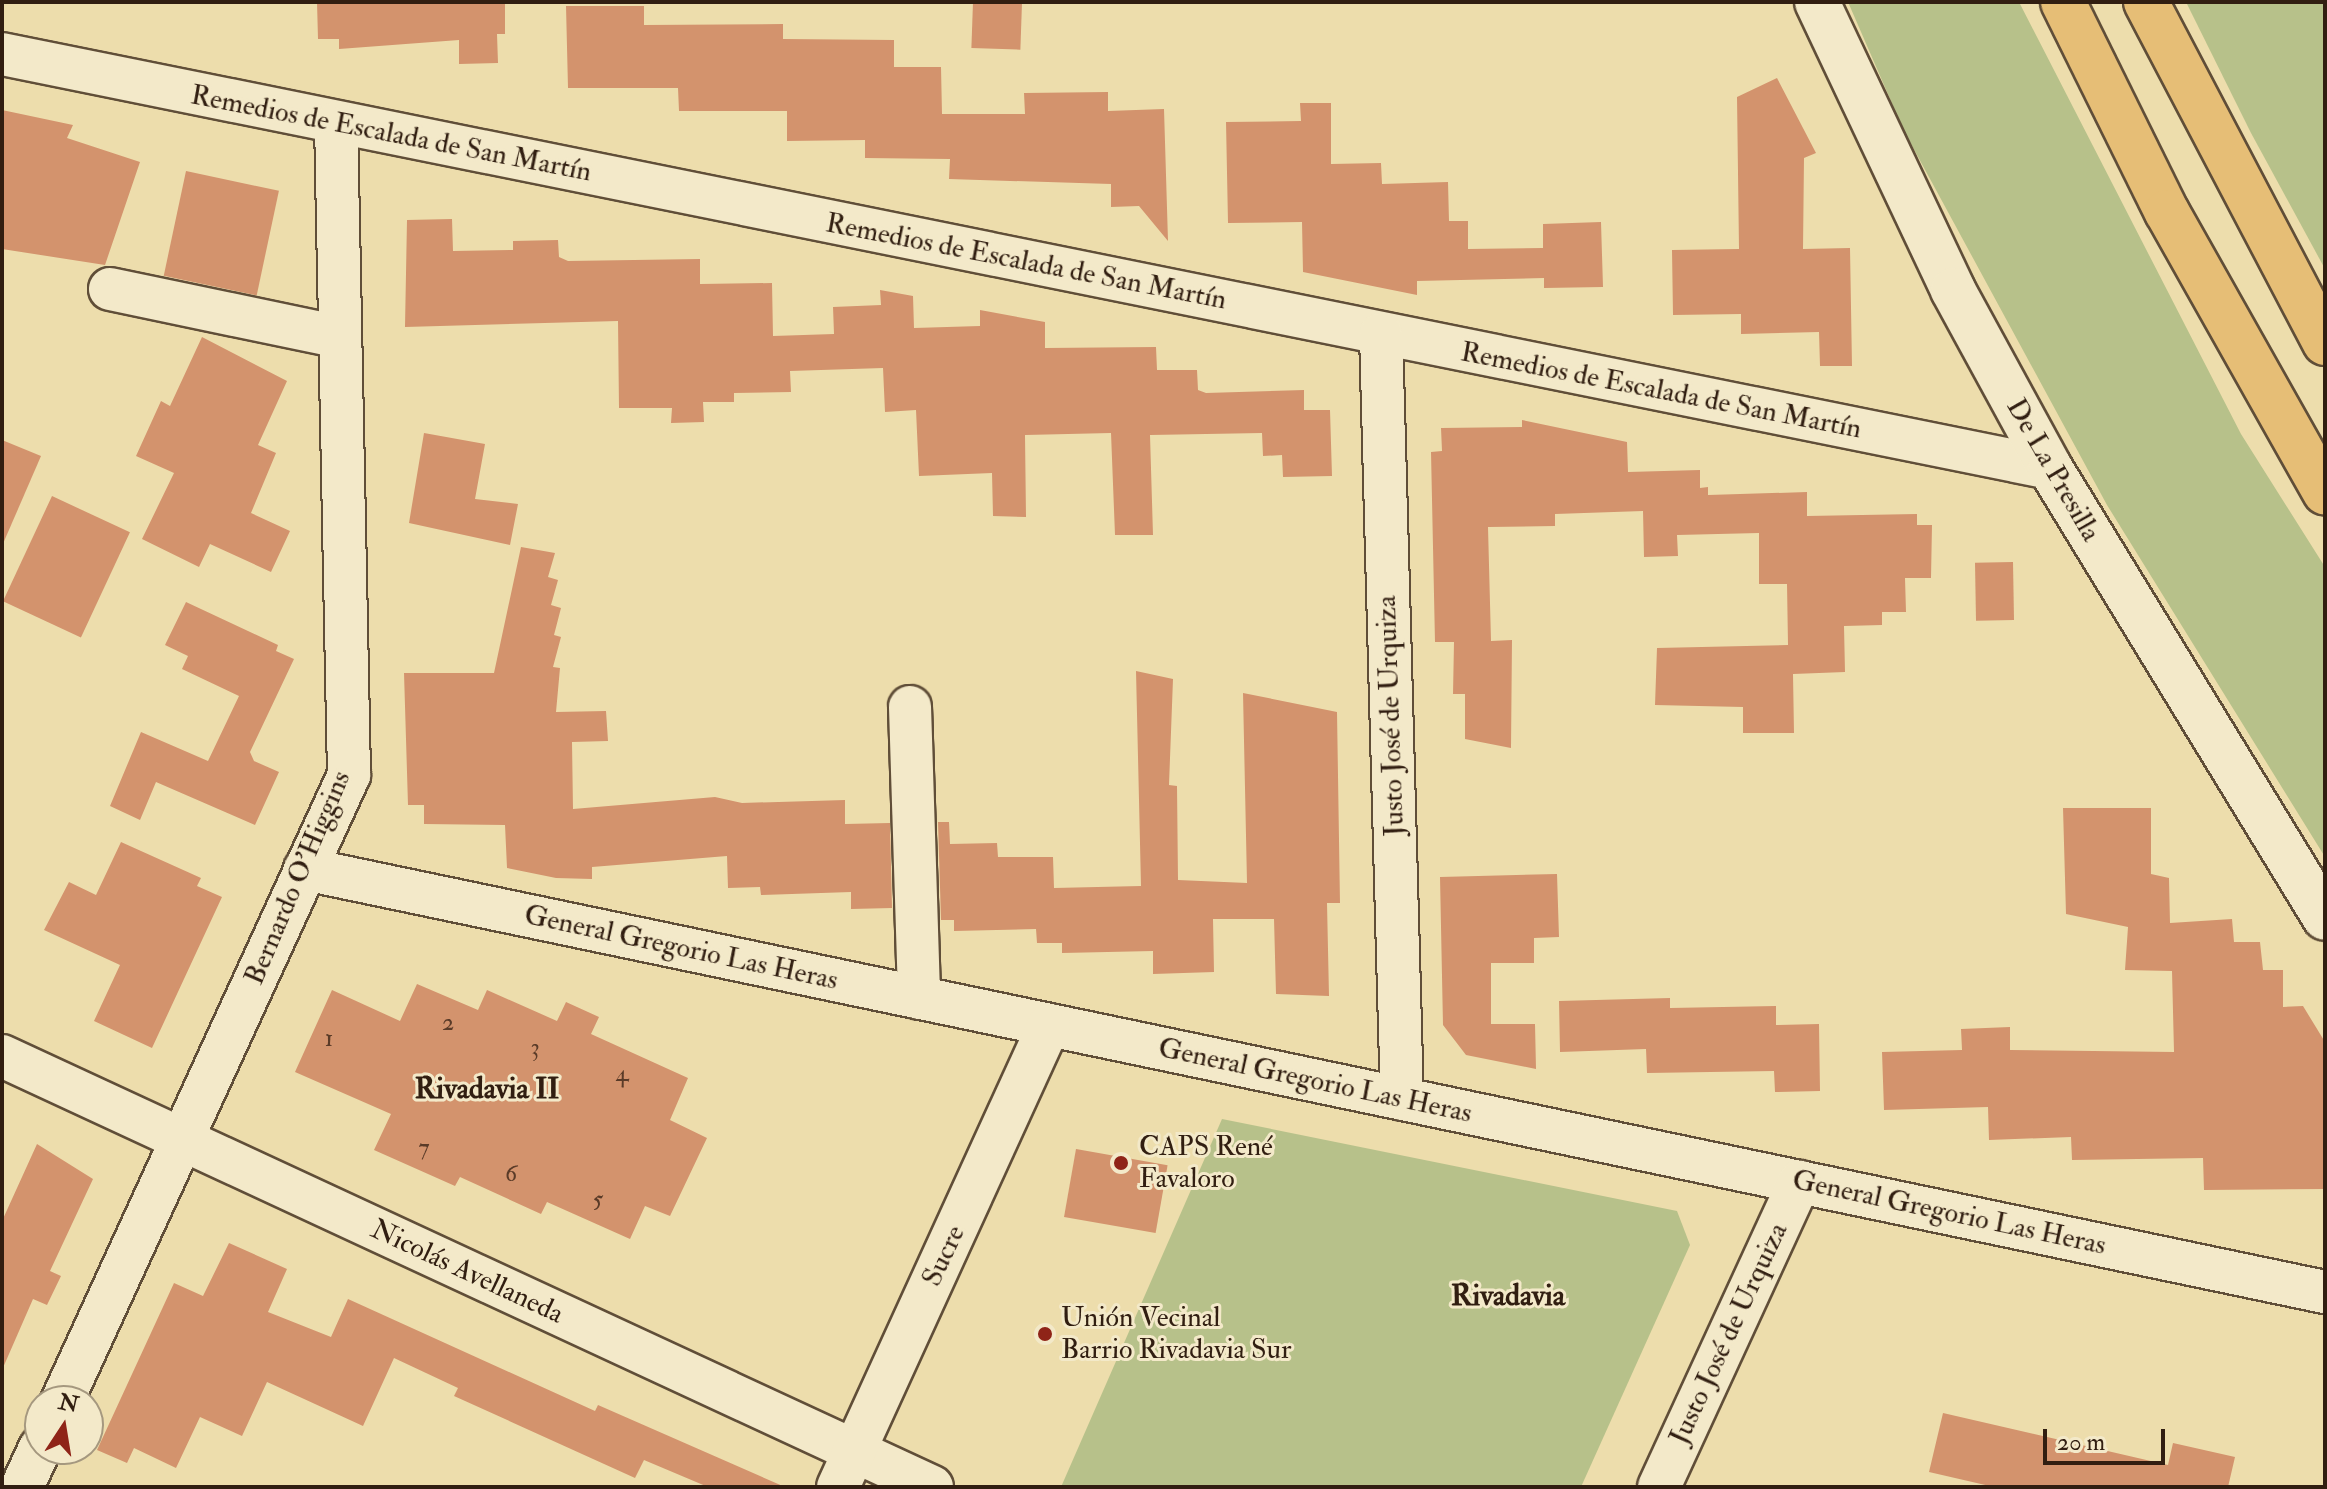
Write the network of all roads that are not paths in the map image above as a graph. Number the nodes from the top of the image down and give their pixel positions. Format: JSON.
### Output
{"nodes":[{"id":1,"x":1817,"y":2,"type":"edge"},
{"id":2,"x":2063,"y":2,"type":"edge"},
{"id":3,"x":2146,"y":2,"type":"edge"},
{"id":4,"x":2,"y":54,"type":"edge"},
{"id":5,"x":336,"y":123,"type":"junction"},
{"id":6,"x":110,"y":289,"type":"dead end"},
{"id":7,"x":1381,"y":334,"type":"junction"},
{"id":8,"x":340,"y":337,"type":"junction"},
{"id":9,"x":2325,"y":343,"type":"edge"},
{"id":10,"x":2050,"y":468,"type":"junction"},
{"id":11,"x":2325,"y":492,"type":"edge"},
{"id":12,"x":910,"y":707,"type":"dead end"},
{"id":13,"x":305,"y":869,"type":"junction"},
{"id":14,"x":2325,"y":918,"type":"edge"},
{"id":15,"x":919,"y":998,"type":"junction"},
{"id":16,"x":1049,"y":1025,"type":"junction"},
{"id":17,"x":2,"y":1056,"type":"edge"},
{"id":18,"x":1402,"y":1099,"type":"junction"},
{"id":19,"x":181,"y":1139,"type":"junction"},
{"id":20,"x":1799,"y":1182,"type":"junction"},
{"id":21,"x":2325,"y":1292,"type":"edge"},
{"id":22,"x":69,"y":1385,"type":"edge"},
{"id":23,"x":32,"y":1465,"type":"edge"},
{"id":24,"x":846,"y":1469,"type":"edge"},
{"id":25,"x":22,"y":1487,"type":"edge"},
{"id":26,"x":932,"y":1487,"type":"edge"},
{"id":27,"x":1659,"y":1487,"type":"edge"}],
"edges":[{"from":1,"to":10,"type":"street","name":"De La Presilla"},
{"from":2,"to":11,"type":"highway"},
{"from":3,"to":9,"type":"highway"},
{"from":4,"to":5,"type":"street","name":"Remedios de Escalada de San Martín"},
{"from":5,"to":7,"type":"street","name":"Remedios de Escalada de San Martín"},
{"from":5,"to":8,"type":"street","name":"Bernardo O'Higgins"},
{"from":6,"to":8,"type":"street"},
{"from":7,"to":10,"type":"street","name":"Remedios de Escalada de San Martín"},
{"from":7,"to":18,"type":"street","name":"Justo José de Urquiza"},
{"from":8,"to":13,"type":"street","name":"Bernardo O'Higgins"},
{"from":10,"to":14,"type":"street","name":"De La Presilla"},
{"from":12,"to":15,"type":"street"},
{"from":13,"to":15,"type":"street","name":"General Gregorio Las Heras"},
{"from":13,"to":19,"type":"street","name":"Bernardo O'Higgins"},
{"from":15,"to":16,"type":"street","name":"General Gregorio Las Heras"},
{"from":16,"to":18,"type":"street","name":"General Gregorio Las Heras"},
{"from":16,"to":24,"type":"street","name":"Sucre"},
{"from":17,"to":19,"type":"street","name":"Nicolás Avellaneda"},
{"from":18,"to":20,"type":"street","name":"General Gregorio Las Heras"},
{"from":19,"to":22,"type":"street","name":"Bernardo O'Higgins"},
{"from":19,"to":24,"type":"street","name":"Nicolás Avellaneda"},
{"from":20,"to":21,"type":"street","name":"General Gregorio Las Heras"},
{"from":20,"to":27,"type":"street","name":"Justo José de Urquiza"},
{"from":23,"to":25,"type":"street"},
{"from":24,"to":26,"type":"street","name":"Nicolás Avellaneda"}]}
